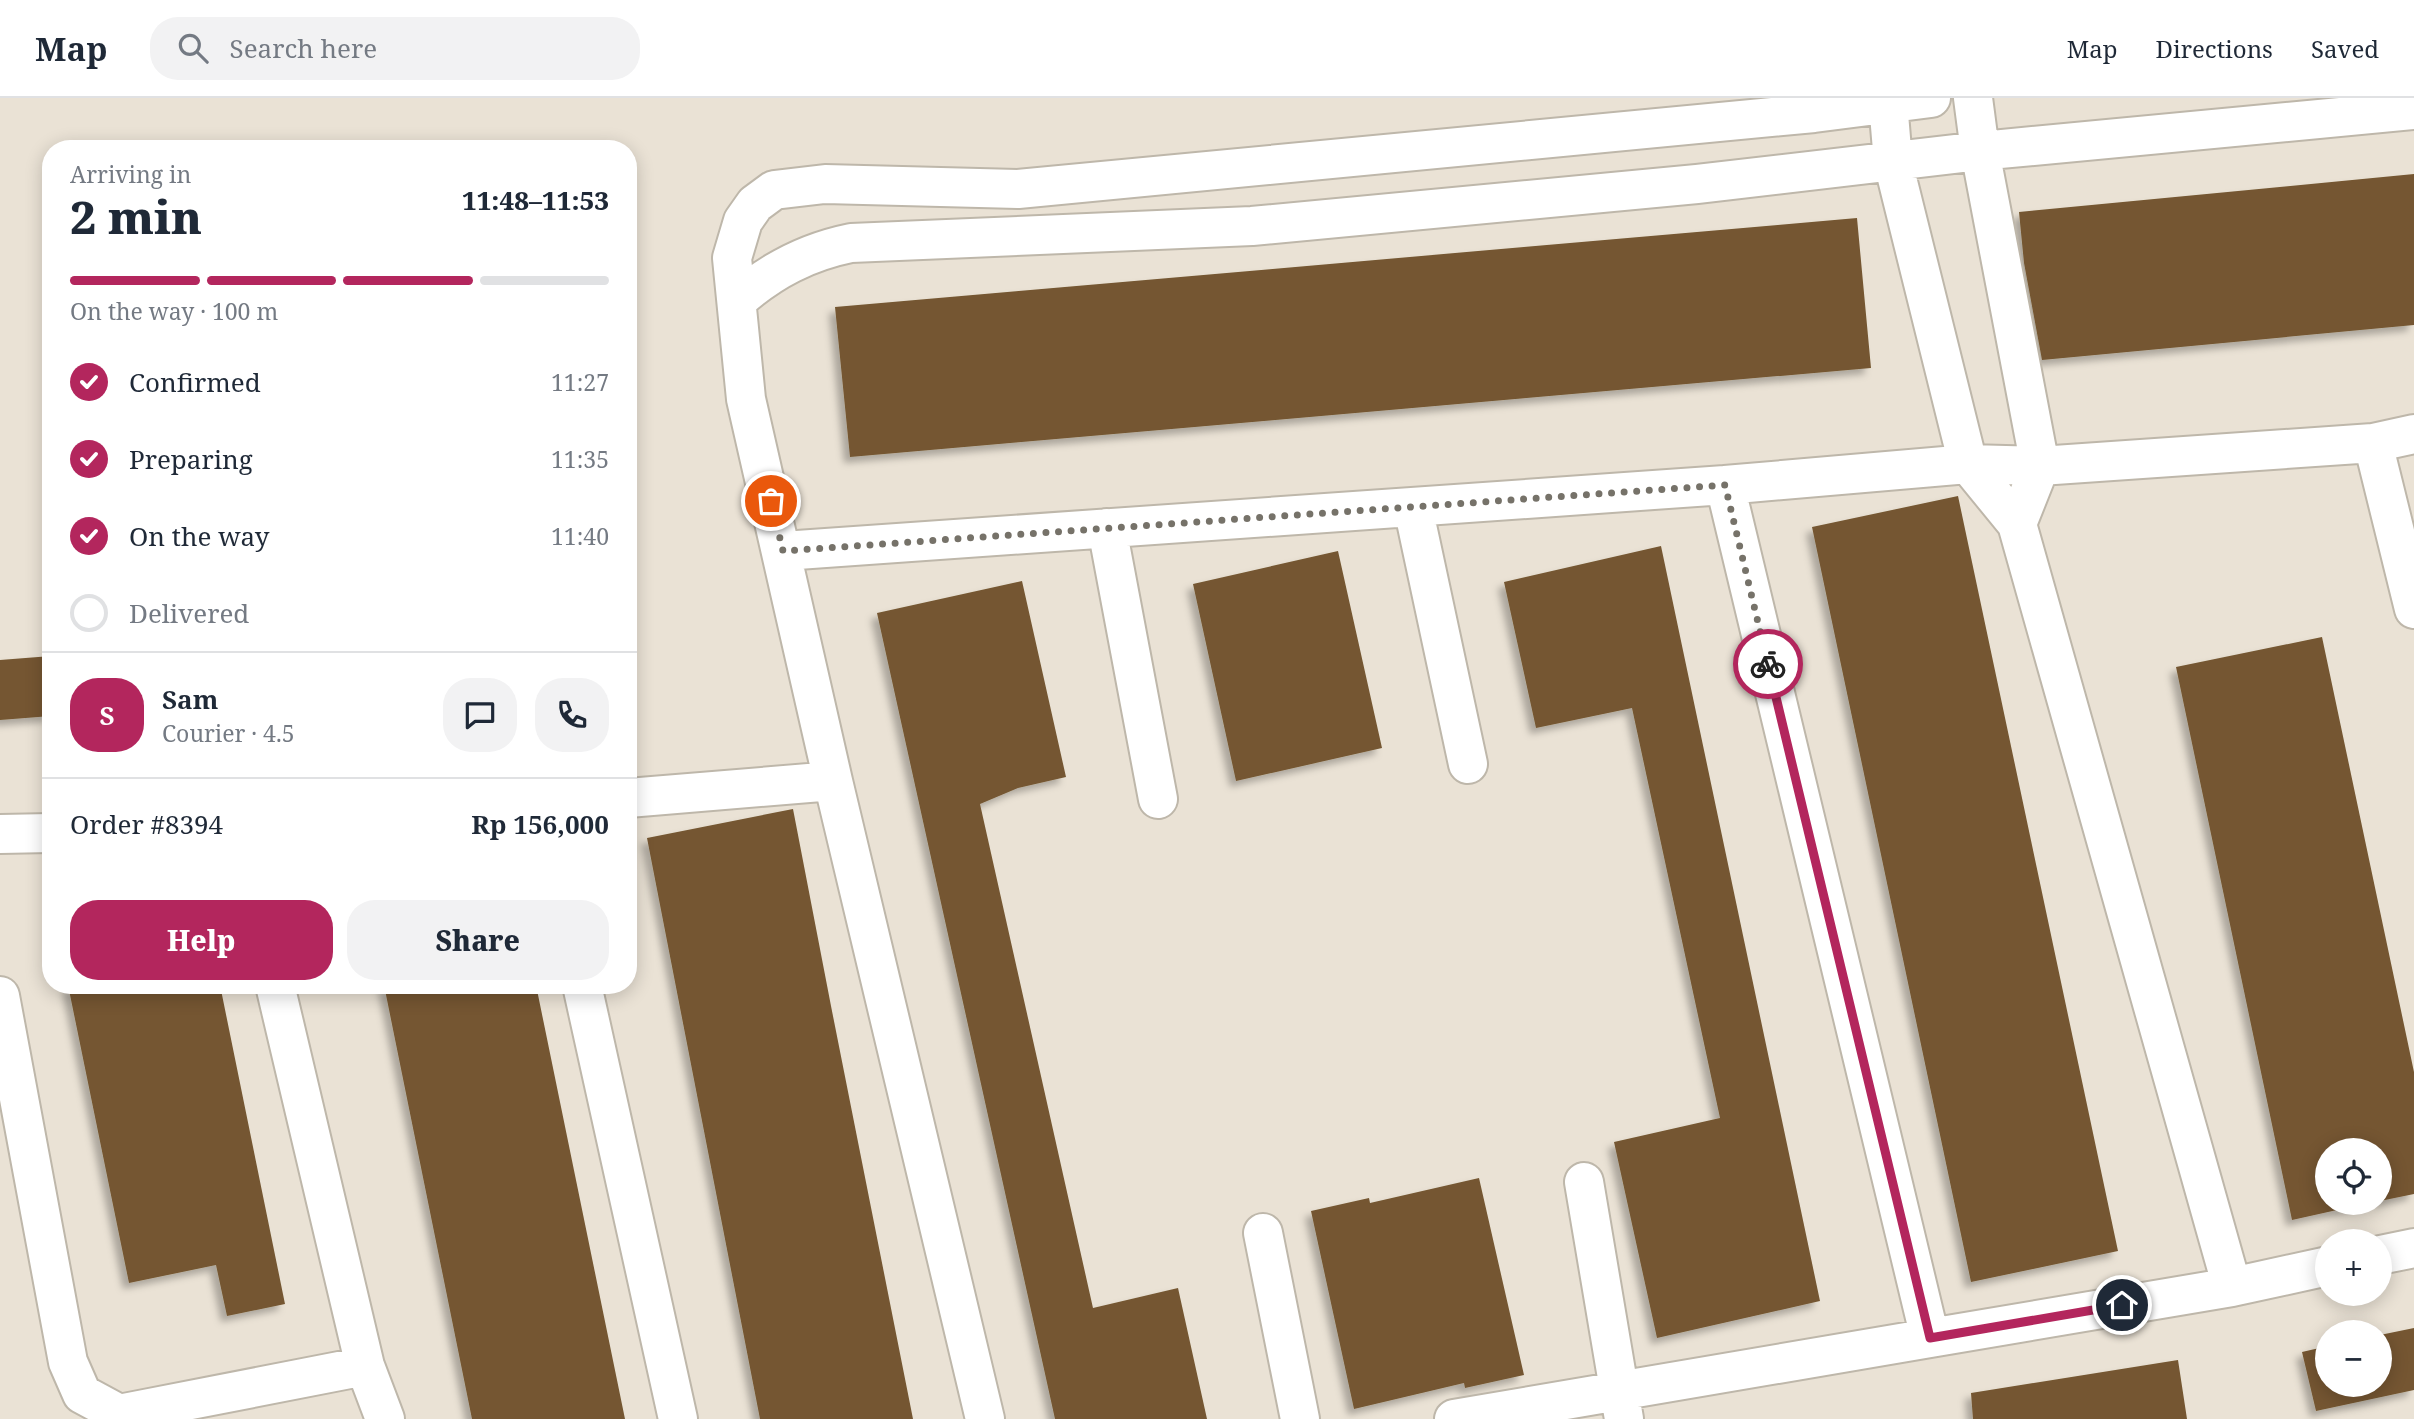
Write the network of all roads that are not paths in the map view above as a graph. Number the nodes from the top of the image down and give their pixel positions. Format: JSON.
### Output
{"nodes":[{"id":1,"x":1931,"y":98,"type":"edge"},
{"id":2,"x":1973,"y":98,"type":"edge"},
{"id":3,"x":1888,"y":102,"type":"junction"},
{"id":4,"x":2414,"y":110,"type":"edge"},
{"id":5,"x":1980,"y":151,"type":"junction"},
{"id":6,"x":1893,"y":162,"type":"junction"},
{"id":7,"x":739,"y":299,"type":"junction"},
{"id":8,"x":2414,"y":434,"type":"edge"},
{"id":9,"x":2373,"y":443,"type":"junction"},
{"id":10,"x":1968,"y":464,"type":"junction"},
{"id":11,"x":2040,"y":466,"type":"junction"},
{"id":12,"x":1725,"y":485,"type":"junction"},
{"id":13,"x":1413,"y":507,"type":"junction"},
{"id":14,"x":2017,"y":524,"type":"junction"},
{"id":15,"x":1107,"y":528,"type":"junction"},
{"id":16,"x":783,"y":551,"type":"junction"},
{"id":17,"x":2414,"y":608,"type":"edge"},
{"id":18,"x":1468,"y":764,"type":"dead end"},
{"id":19,"x":833,"y":781,"type":"junction"},
{"id":20,"x":637,"y":797,"type":"edge"},
{"id":21,"x":1158,"y":799,"type":"dead end"},
{"id":22,"x":42,"y":833,"type":"edge"},
{"id":23,"x":0,"y":834,"type":"edge"},
{"id":24,"x":277,"y":994,"type":"edge"},
{"id":25,"x":584,"y":994,"type":"edge"},
{"id":26,"x":0,"y":996,"type":"edge"},
{"id":27,"x":1584,"y":1182,"type":"dead end"},
{"id":28,"x":1263,"y":1233,"type":"dead end"},
{"id":29,"x":2414,"y":1248,"type":"edge"},
{"id":30,"x":2392,"y":1253,"type":"edge"},
{"id":31,"x":2315,"y":1269,"type":"edge"},
{"id":32,"x":2232,"y":1287,"type":"junction"},
{"id":33,"x":1930,"y":1338,"type":"junction"},
{"id":34,"x":365,"y":1366,"type":"junction"},
{"id":35,"x":1621,"y":1405,"type":"edge"},
{"id":36,"x":385,"y":1419,"type":"edge"},
{"id":37,"x":678,"y":1419,"type":"edge"},
{"id":38,"x":985,"y":1419,"type":"edge"},
{"id":39,"x":1300,"y":1419,"type":"edge"},
{"id":40,"x":1454,"y":1419,"type":"edge"}],
"edges":[{"from":1,"to":3,"type":"street"},
{"from":2,"to":5,"type":"street"},
{"from":3,"to":6,"type":"street"},
{"from":3,"to":7,"type":"street"},
{"from":4,"to":5,"type":"street"},
{"from":5,"to":6,"type":"street"},
{"from":5,"to":11,"type":"street"},
{"from":6,"to":7,"type":"street"},
{"from":6,"to":10,"type":"street"},
{"from":7,"to":16,"type":"street"},
{"from":8,"to":9,"type":"street"},
{"from":9,"to":11,"type":"street"},
{"from":9,"to":17,"type":"street"},
{"from":10,"to":11,"type":"street"},
{"from":10,"to":12,"type":"street"},
{"from":10,"to":14,"type":"street"},
{"from":11,"to":14,"type":"street"},
{"from":12,"to":13,"type":"street"},
{"from":12,"to":33,"type":"street"},
{"from":13,"to":15,"type":"street"},
{"from":13,"to":18,"type":"street"},
{"from":14,"to":32,"type":"street"},
{"from":15,"to":16,"type":"street"},
{"from":15,"to":21,"type":"street"},
{"from":16,"to":19,"type":"street"},
{"from":19,"to":20,"type":"street"},
{"from":19,"to":38,"type":"street"},
{"from":22,"to":23,"type":"street"},
{"from":24,"to":34,"type":"street"},
{"from":25,"to":37,"type":"street"},
{"from":26,"to":34,"type":"street"},
{"from":27,"to":35,"type":"street"},
{"from":28,"to":39,"type":"street"},
{"from":29,"to":30,"type":"street"},
{"from":31,"to":32,"type":"street"},
{"from":32,"to":33,"type":"street"},
{"from":33,"to":35,"type":"street"},
{"from":34,"to":36,"type":"street"},
{"from":35,"to":40,"type":"street"}]}
